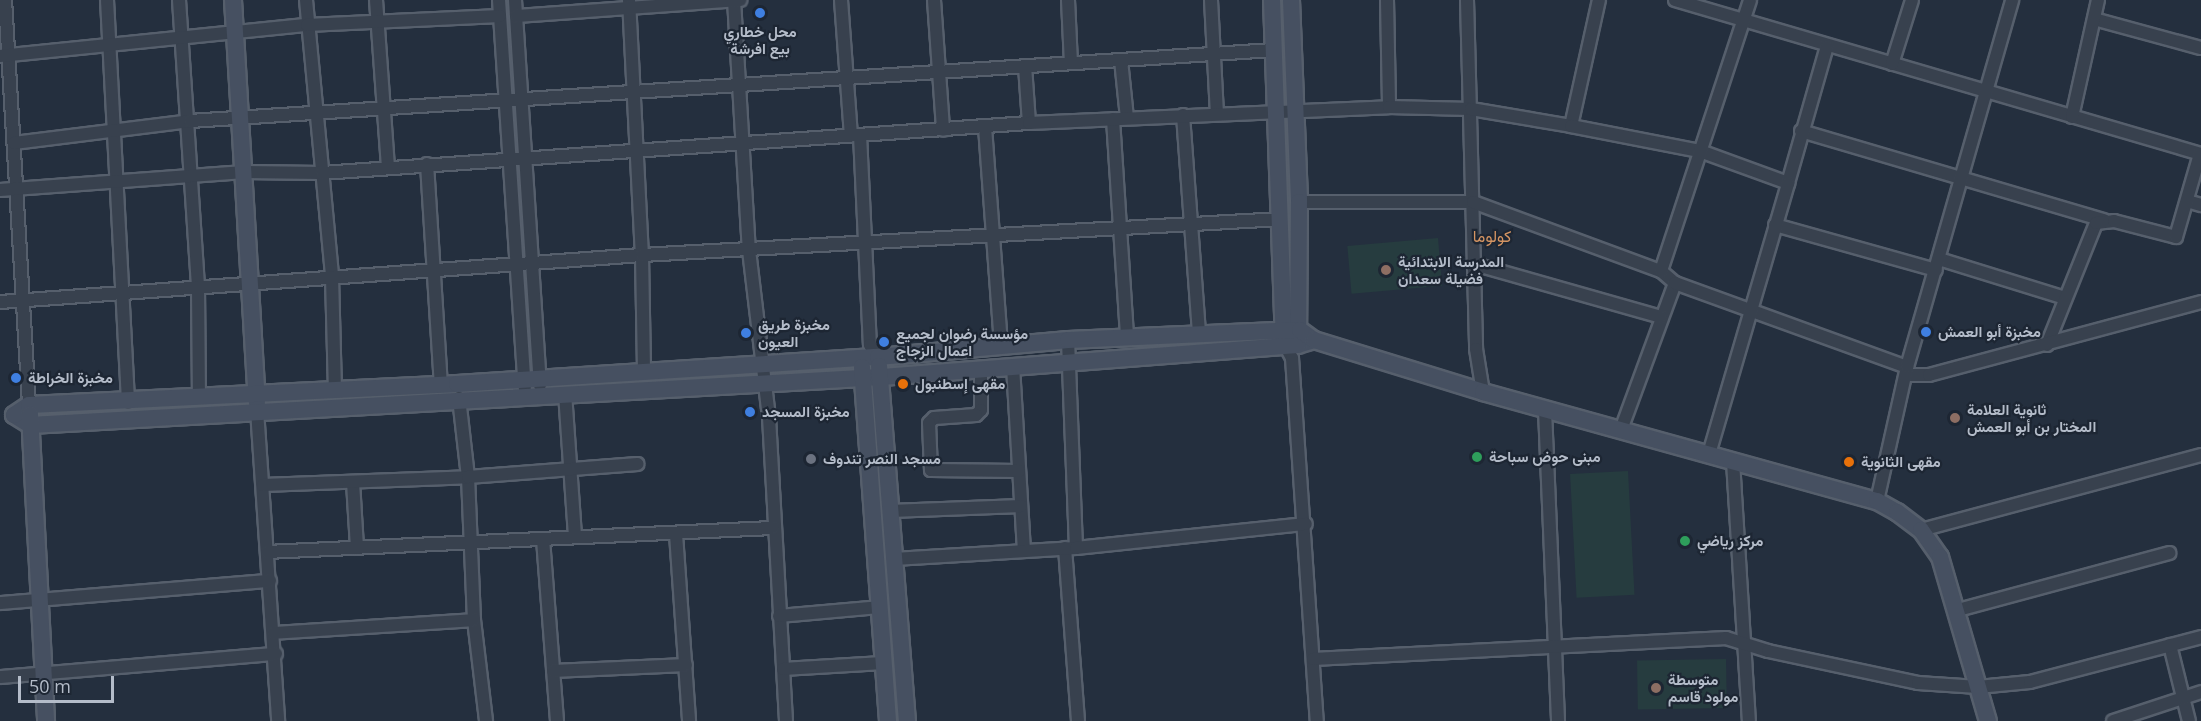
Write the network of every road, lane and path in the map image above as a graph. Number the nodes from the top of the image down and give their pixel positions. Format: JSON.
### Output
{"nodes":[{"id":1,"x":5,"y":0,"type":"edge"},
{"id":2,"x":107,"y":0,"type":"edge"},
{"id":3,"x":179,"y":0,"type":"edge"},
{"id":4,"x":233,"y":0,"type":"edge"},
{"id":5,"x":306,"y":0,"type":"edge"},
{"id":6,"x":376,"y":0,"type":"edge"},
{"id":7,"x":499,"y":0,"type":"edge"},
{"id":8,"x":515,"y":0,"type":"edge"},
{"id":9,"x":734,"y":0,"type":"edge"},
{"id":10,"x":741,"y":0,"type":"edge"},
{"id":11,"x":842,"y":0,"type":"edge"},
{"id":12,"x":934,"y":0,"type":"edge"},
{"id":13,"x":1068,"y":0,"type":"edge"},
{"id":14,"x":1212,"y":0,"type":"edge"},
{"id":15,"x":1272,"y":0,"type":"edge"},
{"id":16,"x":1291,"y":0,"type":"edge"},
{"id":17,"x":1387,"y":0,"type":"edge"},
{"id":18,"x":1467,"y":0,"type":"edge"},
{"id":19,"x":1599,"y":0,"type":"edge"},
{"id":20,"x":1675,"y":0,"type":"edge"},
{"id":21,"x":1750,"y":0,"type":"edge"},
{"id":22,"x":1912,"y":0,"type":"edge"},
{"id":23,"x":2012,"y":0,"type":"edge"},
{"id":24,"x":2098,"y":0,"type":"edge"},
{"id":25,"x":629,"y":4,"type":"edge"},
{"id":26,"x":500,"y":16,"type":"junction"},
{"id":27,"x":516,"y":16,"type":"junction"},
{"id":28,"x":1742,"y":18,"type":"junction"},
{"id":29,"x":2094,"y":19,"type":"junction"},
{"id":30,"x":377,"y":20,"type":"junction"},
{"id":31,"x":306,"y":25,"type":"junction"},
{"id":32,"x":235,"y":32,"type":"junction"},
{"id":33,"x":182,"y":39,"type":"junction"},
{"id":34,"x":1827,"y":46,"type":"junction"},
{"id":35,"x":110,"y":47,"type":"junction"},
{"id":36,"x":2201,"y":48,"type":"edge"},
{"id":37,"x":1273,"y":50,"type":"junction"},
{"id":38,"x":1214,"y":54,"type":"junction"},
{"id":39,"x":4,"y":56,"type":"edge"},
{"id":40,"x":1122,"y":60,"type":"junction"},
{"id":41,"x":1071,"y":63,"type":"junction"},
{"id":42,"x":1892,"y":64,"type":"junction"},
{"id":43,"x":1025,"y":66,"type":"junction"},
{"id":44,"x":939,"y":72,"type":"junction"},
{"id":45,"x":846,"y":80,"type":"junction"},
{"id":46,"x":738,"y":86,"type":"junction"},
{"id":47,"x":633,"y":92,"type":"junction"},
{"id":48,"x":1987,"y":93,"type":"junction"},
{"id":49,"x":520,"y":100,"type":"junction"},
{"id":50,"x":506,"y":102,"type":"junction"},
{"id":51,"x":1389,"y":107,"type":"junction"},
{"id":52,"x":384,"y":109,"type":"junction"},
{"id":53,"x":1471,"y":109,"type":"junction"},
{"id":54,"x":1287,"y":110,"type":"junction"},
{"id":55,"x":317,"y":114,"type":"junction"},
{"id":56,"x":1217,"y":114,"type":"junction"},
{"id":57,"x":1183,"y":115,"type":"junction"},
{"id":58,"x":2072,"y":117,"type":"junction"},
{"id":59,"x":1127,"y":118,"type":"junction"},
{"id":60,"x":240,"y":119,"type":"junction"},
{"id":61,"x":1113,"y":119,"type":"junction"},
{"id":62,"x":190,"y":121,"type":"junction"},
{"id":63,"x":1029,"y":123,"type":"junction"},
{"id":64,"x":1572,"y":126,"type":"junction"},
{"id":65,"x":985,"y":127,"type":"junction"},
{"id":66,"x":944,"y":130,"type":"junction"},
{"id":67,"x":114,"y":131,"type":"junction"},
{"id":68,"x":1801,"y":131,"type":"junction"},
{"id":69,"x":856,"y":136,"type":"junction"},
{"id":70,"x":14,"y":142,"type":"junction"},
{"id":71,"x":742,"y":145,"type":"junction"},
{"id":72,"x":635,"y":151,"type":"junction"},
{"id":73,"x":1700,"y":151,"type":"junction"},
{"id":74,"x":2201,"y":154,"type":"edge"},
{"id":75,"x":525,"y":158,"type":"junction"},
{"id":76,"x":510,"y":160,"type":"junction"},
{"id":77,"x":427,"y":164,"type":"junction"},
{"id":78,"x":388,"y":166,"type":"junction"},
{"id":79,"x":244,"y":172,"type":"junction"},
{"id":80,"x":322,"y":173,"type":"junction"},
{"id":81,"x":191,"y":176,"type":"junction"},
{"id":82,"x":1963,"y":178,"type":"junction"},
{"id":83,"x":118,"y":182,"type":"junction"},
{"id":84,"x":1788,"y":183,"type":"junction"},
{"id":85,"x":15,"y":189,"type":"junction"},
{"id":86,"x":0,"y":190,"type":"edge"},
{"id":87,"x":2187,"y":201,"type":"junction"},
{"id":88,"x":1299,"y":202,"type":"junction"},
{"id":89,"x":1473,"y":202,"type":"junction"},
{"id":90,"x":2201,"y":205,"type":"edge"},
{"id":91,"x":1281,"y":219,"type":"junction"},
{"id":92,"x":2104,"y":220,"type":"junction"},
{"id":93,"x":1192,"y":223,"type":"junction"},
{"id":94,"x":1775,"y":225,"type":"junction"},
{"id":95,"x":1120,"y":227,"type":"junction"},
{"id":96,"x":996,"y":238,"type":"junction"},
{"id":97,"x":865,"y":244,"type":"junction"},
{"id":98,"x":749,"y":250,"type":"junction"},
{"id":99,"x":642,"y":255,"type":"junction"},
{"id":100,"x":533,"y":263,"type":"junction"},
{"id":101,"x":1474,"y":264,"type":"junction"},
{"id":102,"x":518,"y":265,"type":"junction"},
{"id":103,"x":1937,"y":265,"type":"junction"},
{"id":104,"x":434,"y":271,"type":"junction"},
{"id":105,"x":1661,"y":271,"type":"junction"},
{"id":106,"x":332,"y":277,"type":"junction"},
{"id":107,"x":250,"y":282,"type":"junction"},
{"id":108,"x":1675,"y":283,"type":"junction"},
{"id":109,"x":198,"y":287,"type":"junction"},
{"id":110,"x":122,"y":294,"type":"junction"},
{"id":111,"x":2065,"y":298,"type":"junction"},
{"id":112,"x":24,"y":300,"type":"junction"},
{"id":113,"x":0,"y":302,"type":"edge"},
{"id":114,"x":2201,"y":302,"type":"edge"},
{"id":115,"x":1751,"y":310,"type":"junction"},
{"id":116,"x":1661,"y":317,"type":"junction"},
{"id":117,"x":1199,"y":333,"type":"junction"},
{"id":118,"x":1127,"y":336,"type":"junction"},
{"id":119,"x":1068,"y":340,"type":"junction"},
{"id":120,"x":1296,"y":341,"type":"junction"},
{"id":121,"x":1001,"y":344,"type":"junction"},
{"id":122,"x":2047,"y":345,"type":"junction"},
{"id":123,"x":870,"y":353,"type":"junction"},
{"id":124,"x":760,"y":362,"type":"junction"},
{"id":125,"x":1068,"y":362,"type":"junction"},
{"id":126,"x":1013,"y":366,"type":"junction"},
{"id":127,"x":981,"y":369,"type":"junction"},
{"id":128,"x":644,"y":371,"type":"junction"},
{"id":129,"x":1906,"y":371,"type":"junction"},
{"id":130,"x":862,"y":377,"type":"junction"},
{"id":131,"x":880,"y":377,"type":"junction"},
{"id":132,"x":763,"y":382,"type":"junction"},
{"id":133,"x":441,"y":384,"type":"junction"},
{"id":134,"x":533,"y":387,"type":"junction"},
{"id":135,"x":335,"y":390,"type":"junction"},
{"id":136,"x":1483,"y":392,"type":"junction"},
{"id":137,"x":564,"y":393,"type":"junction"},
{"id":138,"x":395,"y":395,"type":"junction"},
{"id":139,"x":199,"y":398,"type":"junction"},
{"id":140,"x":459,"y":398,"type":"junction"},
{"id":141,"x":128,"y":402,"type":"junction"},
{"id":142,"x":257,"y":402,"type":"junction"},
{"id":143,"x":29,"y":405,"type":"junction"},
{"id":144,"x":1545,"y":410,"type":"junction"},
{"id":145,"x":7,"y":415,"type":"edge"},
{"id":146,"x":30,"y":425,"type":"junction"},
{"id":147,"x":1621,"y":430,"type":"junction"},
{"id":148,"x":1708,"y":454,"type":"junction"},
{"id":149,"x":2201,"y":455,"type":"edge"},
{"id":150,"x":1733,"y":460,"type":"junction"},
{"id":151,"x":638,"y":464,"type":"dead end"},
{"id":152,"x":568,"y":467,"type":"junction"},
{"id":153,"x":1019,"y":471,"type":"junction"},
{"id":154,"x":468,"y":477,"type":"junction"},
{"id":155,"x":353,"y":482,"type":"junction"},
{"id":156,"x":263,"y":486,"type":"junction"},
{"id":157,"x":1877,"y":501,"type":"junction"},
{"id":158,"x":1021,"y":506,"type":"junction"},
{"id":159,"x":890,"y":512,"type":"junction"},
{"id":160,"x":1306,"y":524,"type":"junction"},
{"id":161,"x":774,"y":528,"type":"junction"},
{"id":162,"x":1921,"y":530,"type":"junction"},
{"id":163,"x":676,"y":534,"type":"junction"},
{"id":164,"x":892,"y":534,"type":"junction"},
{"id":165,"x":574,"y":536,"type":"junction"},
{"id":166,"x":874,"y":536,"type":"junction"},
{"id":167,"x":543,"y":539,"type":"junction"},
{"id":168,"x":470,"y":542,"type":"junction"},
{"id":169,"x":357,"y":548,"type":"junction"},
{"id":170,"x":1071,"y":548,"type":"junction"},
{"id":171,"x":1024,"y":551,"type":"junction"},
{"id":172,"x":267,"y":552,"type":"junction"},
{"id":173,"x":2169,"y":554,"type":"dead end"},
{"id":174,"x":894,"y":559,"type":"junction"},
{"id":175,"x":270,"y":581,"type":"junction"},
{"id":176,"x":40,"y":599,"type":"junction"},
{"id":177,"x":0,"y":603,"type":"edge"},
{"id":178,"x":879,"y":607,"type":"junction"},
{"id":179,"x":1958,"y":610,"type":"junction"},
{"id":180,"x":779,"y":616,"type":"junction"},
{"id":181,"x":474,"y":620,"type":"junction"},
{"id":182,"x":273,"y":633,"type":"junction"},
{"id":183,"x":2201,"y":637,"type":"edge"},
{"id":184,"x":1745,"y":643,"type":"junction"},
{"id":185,"x":2170,"y":645,"type":"junction"},
{"id":186,"x":1555,"y":646,"type":"junction"},
{"id":187,"x":276,"y":654,"type":"junction"},
{"id":188,"x":1314,"y":659,"type":"junction"},
{"id":189,"x":883,"y":663,"type":"junction"},
{"id":190,"x":686,"y":665,"type":"junction"},
{"id":191,"x":783,"y":669,"type":"junction"},
{"id":192,"x":553,"y":671,"type":"junction"},
{"id":193,"x":43,"y":674,"type":"junction"},
{"id":194,"x":0,"y":678,"type":"edge"},
{"id":195,"x":1978,"y":687,"type":"junction"},
{"id":196,"x":2201,"y":692,"type":"edge"},
{"id":197,"x":2183,"y":698,"type":"junction"},
{"id":198,"x":2116,"y":720,"type":"edge"},
{"id":199,"x":46,"y":721,"type":"edge"},
{"id":200,"x":278,"y":721,"type":"edge"},
{"id":201,"x":486,"y":721,"type":"edge"},
{"id":202,"x":557,"y":721,"type":"edge"},
{"id":203,"x":690,"y":721,"type":"edge"},
{"id":204,"x":786,"y":721,"type":"edge"},
{"id":205,"x":888,"y":721,"type":"edge"},
{"id":206,"x":907,"y":721,"type":"edge"},
{"id":207,"x":1078,"y":721,"type":"edge"},
{"id":208,"x":1317,"y":721,"type":"edge"},
{"id":209,"x":1558,"y":721,"type":"edge"},
{"id":210,"x":1749,"y":721,"type":"edge"},
{"id":211,"x":1988,"y":721,"type":"edge"},
{"id":212,"x":2189,"y":721,"type":"edge"}],
"edges":[{"from":1,"to":39,"type":"street"},
{"from":2,"to":35,"type":"street"},
{"from":3,"to":33,"type":"street"},
{"from":4,"to":32,"type":"street"},
{"from":5,"to":31,"type":"street"},
{"from":6,"to":30,"type":"street"},
{"from":7,"to":26,"type":"street"},
{"from":8,"to":27,"type":"street"},
{"from":9,"to":10,"type":"street"},
{"from":9,"to":25,"type":"street"},
{"from":9,"to":46,"type":"street"},
{"from":11,"to":45,"type":"street"},
{"from":12,"to":44,"type":"street"},
{"from":13,"to":41,"type":"street"},
{"from":14,"to":38,"type":"street"},
{"from":15,"to":37,"type":"street"},
{"from":16,"to":54,"type":"street"},
{"from":17,"to":51,"type":"street"},
{"from":18,"to":53,"type":"street"},
{"from":19,"to":64,"type":"street"},
{"from":20,"to":28,"type":"street"},
{"from":21,"to":28,"type":"street"},
{"from":22,"to":42,"type":"street"},
{"from":23,"to":48,"type":"street"},
{"from":24,"to":29,"type":"street"},
{"from":25,"to":27,"type":"street"},
{"from":25,"to":47,"type":"street"},
{"from":26,"to":30,"type":"street"},
{"from":26,"to":50,"type":"street"},
{"from":27,"to":49,"type":"street"},
{"from":28,"to":34,"type":"street"},
{"from":28,"to":73,"type":"street"},
{"from":29,"to":36,"type":"street"},
{"from":29,"to":58,"type":"street"},
{"from":30,"to":31,"type":"street"},
{"from":30,"to":52,"type":"street"},
{"from":31,"to":32,"type":"street"},
{"from":31,"to":55,"type":"street"},
{"from":32,"to":33,"type":"street"},
{"from":32,"to":60,"type":"street"},
{"from":33,"to":35,"type":"street"},
{"from":33,"to":62,"type":"street"},
{"from":34,"to":42,"type":"street"},
{"from":34,"to":68,"type":"street"},
{"from":35,"to":39,"type":"street"},
{"from":35,"to":67,"type":"street"},
{"from":37,"to":38,"type":"street"},
{"from":37,"to":54,"type":"street"},
{"from":38,"to":40,"type":"street"},
{"from":38,"to":56,"type":"street"},
{"from":39,"to":70,"type":"street"},
{"from":40,"to":41,"type":"street"},
{"from":40,"to":59,"type":"street"},
{"from":41,"to":43,"type":"street"},
{"from":42,"to":48,"type":"street"},
{"from":43,"to":44,"type":"street"},
{"from":43,"to":63,"type":"street"},
{"from":44,"to":45,"type":"street"},
{"from":44,"to":66,"type":"street"},
{"from":45,"to":46,"type":"street"},
{"from":45,"to":69,"type":"street"},
{"from":46,"to":47,"type":"street"},
{"from":46,"to":71,"type":"street"},
{"from":47,"to":49,"type":"street"},
{"from":47,"to":72,"type":"street"},
{"from":48,"to":58,"type":"street"},
{"from":48,"to":82,"type":"street"},
{"from":49,"to":50,"type":"street"},
{"from":49,"to":75,"type":"street"},
{"from":50,"to":52,"type":"street"},
{"from":50,"to":76,"type":"street"},
{"from":51,"to":53,"type":"street"},
{"from":51,"to":54,"type":"street"},
{"from":52,"to":55,"type":"street"},
{"from":52,"to":78,"type":"street"},
{"from":53,"to":64,"type":"street"},
{"from":53,"to":89,"type":"street"},
{"from":54,"to":56,"type":"street"},
{"from":54,"to":88,"type":"street"},
{"from":54,"to":91,"type":"street"},
{"from":55,"to":60,"type":"street"},
{"from":55,"to":80,"type":"street"},
{"from":56,"to":57,"type":"street"},
{"from":57,"to":59,"type":"street"},
{"from":57,"to":93,"type":"street"},
{"from":58,"to":74,"type":"street"},
{"from":59,"to":61,"type":"street"},
{"from":60,"to":62,"type":"street"},
{"from":60,"to":79,"type":"street"},
{"from":61,"to":63,"type":"street"},
{"from":61,"to":95,"type":"street"},
{"from":62,"to":67,"type":"street"},
{"from":62,"to":81,"type":"street"},
{"from":63,"to":65,"type":"street"},
{"from":64,"to":73,"type":"street"},
{"from":65,"to":66,"type":"street"},
{"from":65,"to":96,"type":"street"},
{"from":66,"to":69,"type":"street"},
{"from":67,"to":70,"type":"street"},
{"from":67,"to":83,"type":"street"},
{"from":68,"to":82,"type":"street"},
{"from":68,"to":84,"type":"street"},
{"from":69,"to":71,"type":"street"},
{"from":69,"to":97,"type":"street"},
{"from":70,"to":85,"type":"street"},
{"from":71,"to":72,"type":"street"},
{"from":71,"to":98,"type":"street"},
{"from":72,"to":75,"type":"street"},
{"from":72,"to":99,"type":"street"},
{"from":73,"to":84,"type":"street"},
{"from":73,"to":105,"type":"street"},
{"from":74,"to":87,"type":"street"},
{"from":75,"to":76,"type":"street"},
{"from":75,"to":100,"type":"street"},
{"from":76,"to":77,"type":"street"},
{"from":76,"to":102,"type":"street"},
{"from":77,"to":78,"type":"street"},
{"from":77,"to":104,"type":"street"},
{"from":78,"to":80,"type":"street"},
{"from":79,"to":80,"type":"street"},
{"from":79,"to":81,"type":"street"},
{"from":79,"to":107,"type":"street"},
{"from":80,"to":106,"type":"street"},
{"from":81,"to":83,"type":"street"},
{"from":81,"to":109,"type":"street"},
{"from":82,"to":92,"type":"street"},
{"from":82,"to":103,"type":"street"},
{"from":83,"to":85,"type":"street"},
{"from":83,"to":110,"type":"street"},
{"from":84,"to":94,"type":"street"},
{"from":85,"to":86,"type":"street"},
{"from":85,"to":112,"type":"street"},
{"from":87,"to":90,"type":"street"},
{"from":87,"to":92,"type":"street"},
{"from":88,"to":89,"type":"street"},
{"from":88,"to":120,"type":"street"},
{"from":89,"to":101,"type":"street"},
{"from":89,"to":105,"type":"street"},
{"from":91,"to":93,"type":"street"},
{"from":91,"to":120,"type":"street"},
{"from":92,"to":111,"type":"street"},
{"from":93,"to":95,"type":"street"},
{"from":93,"to":117,"type":"street"},
{"from":94,"to":103,"type":"street"},
{"from":94,"to":115,"type":"street"},
{"from":95,"to":96,"type":"street"},
{"from":95,"to":118,"type":"street"},
{"from":96,"to":97,"type":"street"},
{"from":96,"to":121,"type":"street"},
{"from":97,"to":98,"type":"street"},
{"from":97,"to":123,"type":"street"},
{"from":98,"to":99,"type":"street"},
{"from":98,"to":124,"type":"street"},
{"from":99,"to":100,"type":"street"},
{"from":99,"to":128,"type":"street"},
{"from":100,"to":102,"type":"street"},
{"from":100,"to":134,"type":"street"},
{"from":101,"to":116,"type":"street"},
{"from":101,"to":136,"type":"street"},
{"from":102,"to":104,"type":"street"},
{"from":102,"to":134,"type":"street"},
{"from":103,"to":111,"type":"street"},
{"from":103,"to":129,"type":"street"},
{"from":104,"to":106,"type":"street"},
{"from":104,"to":133,"type":"street"},
{"from":105,"to":108,"type":"street"},
{"from":106,"to":107,"type":"street"},
{"from":106,"to":135,"type":"street"},
{"from":107,"to":109,"type":"street"},
{"from":107,"to":142,"type":"street"},
{"from":108,"to":115,"type":"street"},
{"from":108,"to":116,"type":"street"},
{"from":109,"to":110,"type":"street"},
{"from":109,"to":139,"type":"street"},
{"from":110,"to":112,"type":"street"},
{"from":110,"to":141,"type":"street"},
{"from":111,"to":122,"type":"street"},
{"from":112,"to":113,"type":"street"},
{"from":112,"to":143,"type":"street"},
{"from":114,"to":122,"type":"street"},
{"from":115,"to":129,"type":"street"},
{"from":115,"to":148,"type":"street"},
{"from":116,"to":147,"type":"street"},
{"from":117,"to":118,"type":"street"},
{"from":117,"to":120,"type":"street"},
{"from":118,"to":119,"type":"street"},
{"from":119,"to":121,"type":"street"},
{"from":119,"to":125,"type":"street"},
{"from":120,"to":125,"type":"street"},
{"from":120,"to":136,"type":"street"},
{"from":120,"to":160,"type":"street"},
{"from":121,"to":123,"type":"street"},
{"from":122,"to":129,"type":"street"},
{"from":123,"to":124,"type":"street"},
{"from":123,"to":130,"type":"street"},
{"from":123,"to":131,"type":"street"},
{"from":124,"to":128,"type":"street"},
{"from":124,"to":132,"type":"street"},
{"from":125,"to":126,"type":"street"},
{"from":125,"to":170,"type":"street"},
{"from":126,"to":127,"type":"street"},
{"from":126,"to":153,"type":"street"},
{"from":127,"to":131,"type":"street"},
{"from":127,"to":153,"type":"street"},
{"from":128,"to":134,"type":"street"},
{"from":129,"to":157,"type":"street"},
{"from":130,"to":131,"type":"street"},
{"from":130,"to":132,"type":"street"},
{"from":130,"to":166,"type":"street"},
{"from":131,"to":159,"type":"street"},
{"from":132,"to":137,"type":"street"},
{"from":132,"to":161,"type":"street"},
{"from":133,"to":134,"type":"street"},
{"from":133,"to":138,"type":"street"},
{"from":134,"to":137,"type":"street"},
{"from":134,"to":140,"type":"street"},
{"from":135,"to":138,"type":"street"},
{"from":135,"to":142,"type":"street"},
{"from":136,"to":144,"type":"street"},
{"from":137,"to":152,"type":"street"},
{"from":138,"to":140,"type":"street"},
{"from":138,"to":142,"type":"street"},
{"from":139,"to":141,"type":"street"},
{"from":139,"to":142,"type":"street"},
{"from":140,"to":154,"type":"street"},
{"from":141,"to":143,"type":"street"},
{"from":142,"to":146,"type":"street"},
{"from":142,"to":156,"type":"street"},
{"from":143,"to":145,"type":"street"},
{"from":143,"to":146,"type":"street"},
{"from":144,"to":147,"type":"street"},
{"from":144,"to":186,"type":"street"},
{"from":145,"to":146,"type":"street"},
{"from":146,"to":176,"type":"street"},
{"from":147,"to":148,"type":"street"},
{"from":148,"to":150,"type":"street"},
{"from":149,"to":162,"type":"street"},
{"from":150,"to":157,"type":"street"},
{"from":150,"to":184,"type":"street"},
{"from":151,"to":152,"type":"street"},
{"from":152,"to":154,"type":"street"},
{"from":152,"to":165,"type":"street"},
{"from":153,"to":158,"type":"street"},
{"from":154,"to":155,"type":"street"},
{"from":154,"to":168,"type":"street"},
{"from":155,"to":156,"type":"street"},
{"from":155,"to":169,"type":"street"},
{"from":156,"to":172,"type":"street"},
{"from":157,"to":162,"type":"street"},
{"from":158,"to":159,"type":"street"},
{"from":158,"to":171,"type":"street"},
{"from":159,"to":164,"type":"street"},
{"from":160,"to":170,"type":"street"},
{"from":160,"to":188,"type":"street"},
{"from":161,"to":163,"type":"street"},
{"from":161,"to":180,"type":"street"},
{"from":162,"to":179,"type":"street"},
{"from":163,"to":165,"type":"street"},
{"from":163,"to":190,"type":"street"},
{"from":164,"to":166,"type":"street"},
{"from":164,"to":174,"type":"street"},
{"from":165,"to":167,"type":"street"},
{"from":166,"to":178,"type":"street"},
{"from":167,"to":168,"type":"street"},
{"from":167,"to":192,"type":"street"},
{"from":168,"to":169,"type":"street"},
{"from":168,"to":181,"type":"street"},
{"from":169,"to":172,"type":"street"},
{"from":170,"to":171,"type":"street"},
{"from":170,"to":207,"type":"street"},
{"from":171,"to":174,"type":"street"},
{"from":172,"to":175,"type":"street"},
{"from":173,"to":179,"type":"street"},
{"from":174,"to":206,"type":"street"},
{"from":175,"to":176,"type":"street"},
{"from":175,"to":182,"type":"street"},
{"from":176,"to":177,"type":"street"},
{"from":176,"to":193,"type":"street"},
{"from":178,"to":180,"type":"street"},
{"from":178,"to":189,"type":"street"},
{"from":179,"to":195,"type":"street"},
{"from":180,"to":191,"type":"street"},
{"from":181,"to":182,"type":"street"},
{"from":181,"to":201,"type":"street"},
{"from":182,"to":187,"type":"street"},
{"from":183,"to":185,"type":"street"},
{"from":184,"to":186,"type":"street"},
{"from":184,"to":195,"type":"street"},
{"from":184,"to":210,"type":"street"},
{"from":185,"to":195,"type":"street"},
{"from":185,"to":197,"type":"street"},
{"from":186,"to":188,"type":"street"},
{"from":186,"to":209,"type":"street"},
{"from":187,"to":193,"type":"street"},
{"from":187,"to":200,"type":"street"},
{"from":188,"to":208,"type":"street"},
{"from":189,"to":191,"type":"street"},
{"from":189,"to":205,"type":"street"},
{"from":190,"to":192,"type":"street"},
{"from":190,"to":203,"type":"street"},
{"from":191,"to":204,"type":"street"},
{"from":192,"to":202,"type":"street"},
{"from":193,"to":194,"type":"street"},
{"from":193,"to":199,"type":"street"},
{"from":195,"to":211,"type":"street"},
{"from":196,"to":197,"type":"street"},
{"from":197,"to":198,"type":"street"},
{"from":197,"to":212,"type":"street"}]}
